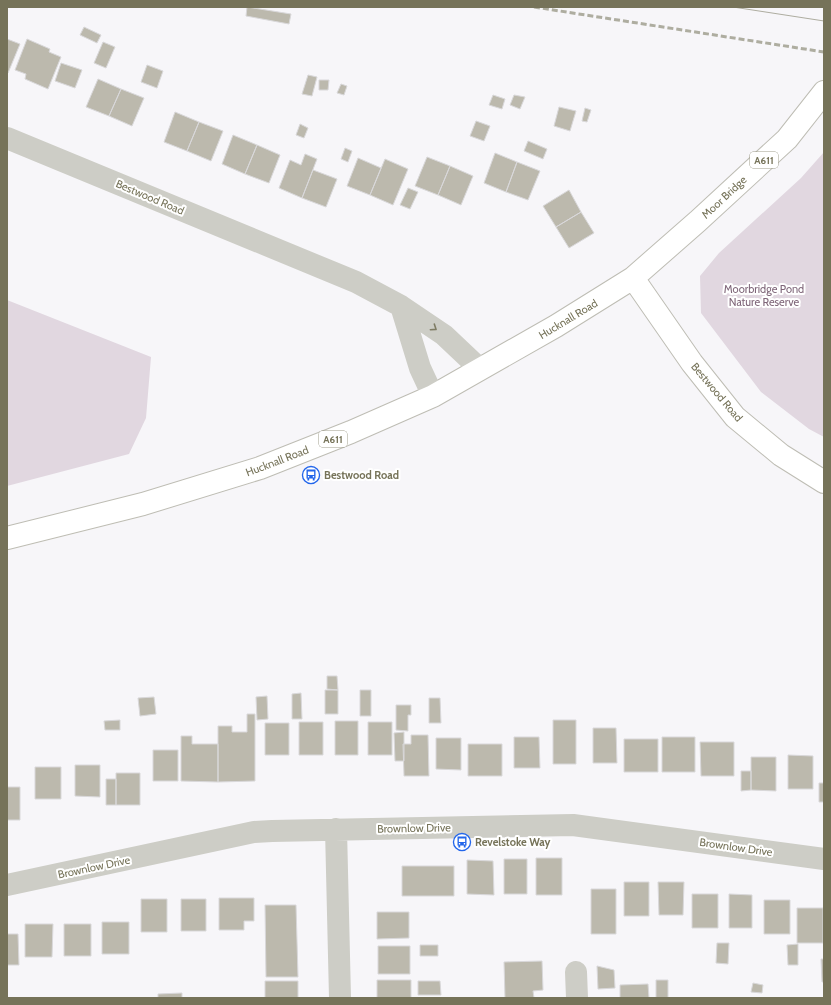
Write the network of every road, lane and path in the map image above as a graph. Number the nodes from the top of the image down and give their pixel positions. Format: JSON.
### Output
{"nodes":[{"id":1,"x":824,"y":92,"type":"edge"},
{"id":2,"x":7,"y":138,"type":"edge"},
{"id":3,"x":633,"y":278,"type":"junction"},
{"id":4,"x":401,"y":306,"type":"junction"},
{"id":5,"x":480,"y":369,"type":"junction"},
{"id":6,"x":433,"y":396,"type":"junction"},
{"id":7,"x":824,"y":482,"type":"edge"},
{"id":8,"x":7,"y":538,"type":"edge"},
{"id":9,"x":336,"y":829,"type":"junction"},
{"id":10,"x":824,"y":859,"type":"edge"},
{"id":11,"x":7,"y":885,"type":"edge"},
{"id":12,"x":576,"y":972,"type":"dead end"},
{"id":13,"x":340,"y":998,"type":"edge"},
{"id":14,"x":577,"y":998,"type":"edge"}],
"edges":[{"from":1,"to":3,"type":"main road","name":"Moor Bridge","number":"A611"},
{"from":2,"to":4,"type":"street","name":"Bestwood Road"},
{"from":3,"to":5,"type":"main road","name":"Hucknall Road","number":"A611"},
{"from":3,"to":7,"type":"main road","name":"Bestwood Road"},
{"from":4,"to":5,"type":"street","name":"Bestwood Road","one_way":true},
{"from":4,"to":6,"type":"street"},
{"from":5,"to":6,"type":"main road","name":"Hucknall Road","number":"A611"},
{"from":6,"to":8,"type":"main road","name":"Hucknall Road","number":"A611"},
{"from":9,"to":10,"type":"street","name":"Brownlow Drive"},
{"from":9,"to":11,"type":"street","name":"Brownlow Drive"},
{"from":9,"to":13,"type":"street"},
{"from":12,"to":14,"type":"street"}]}
